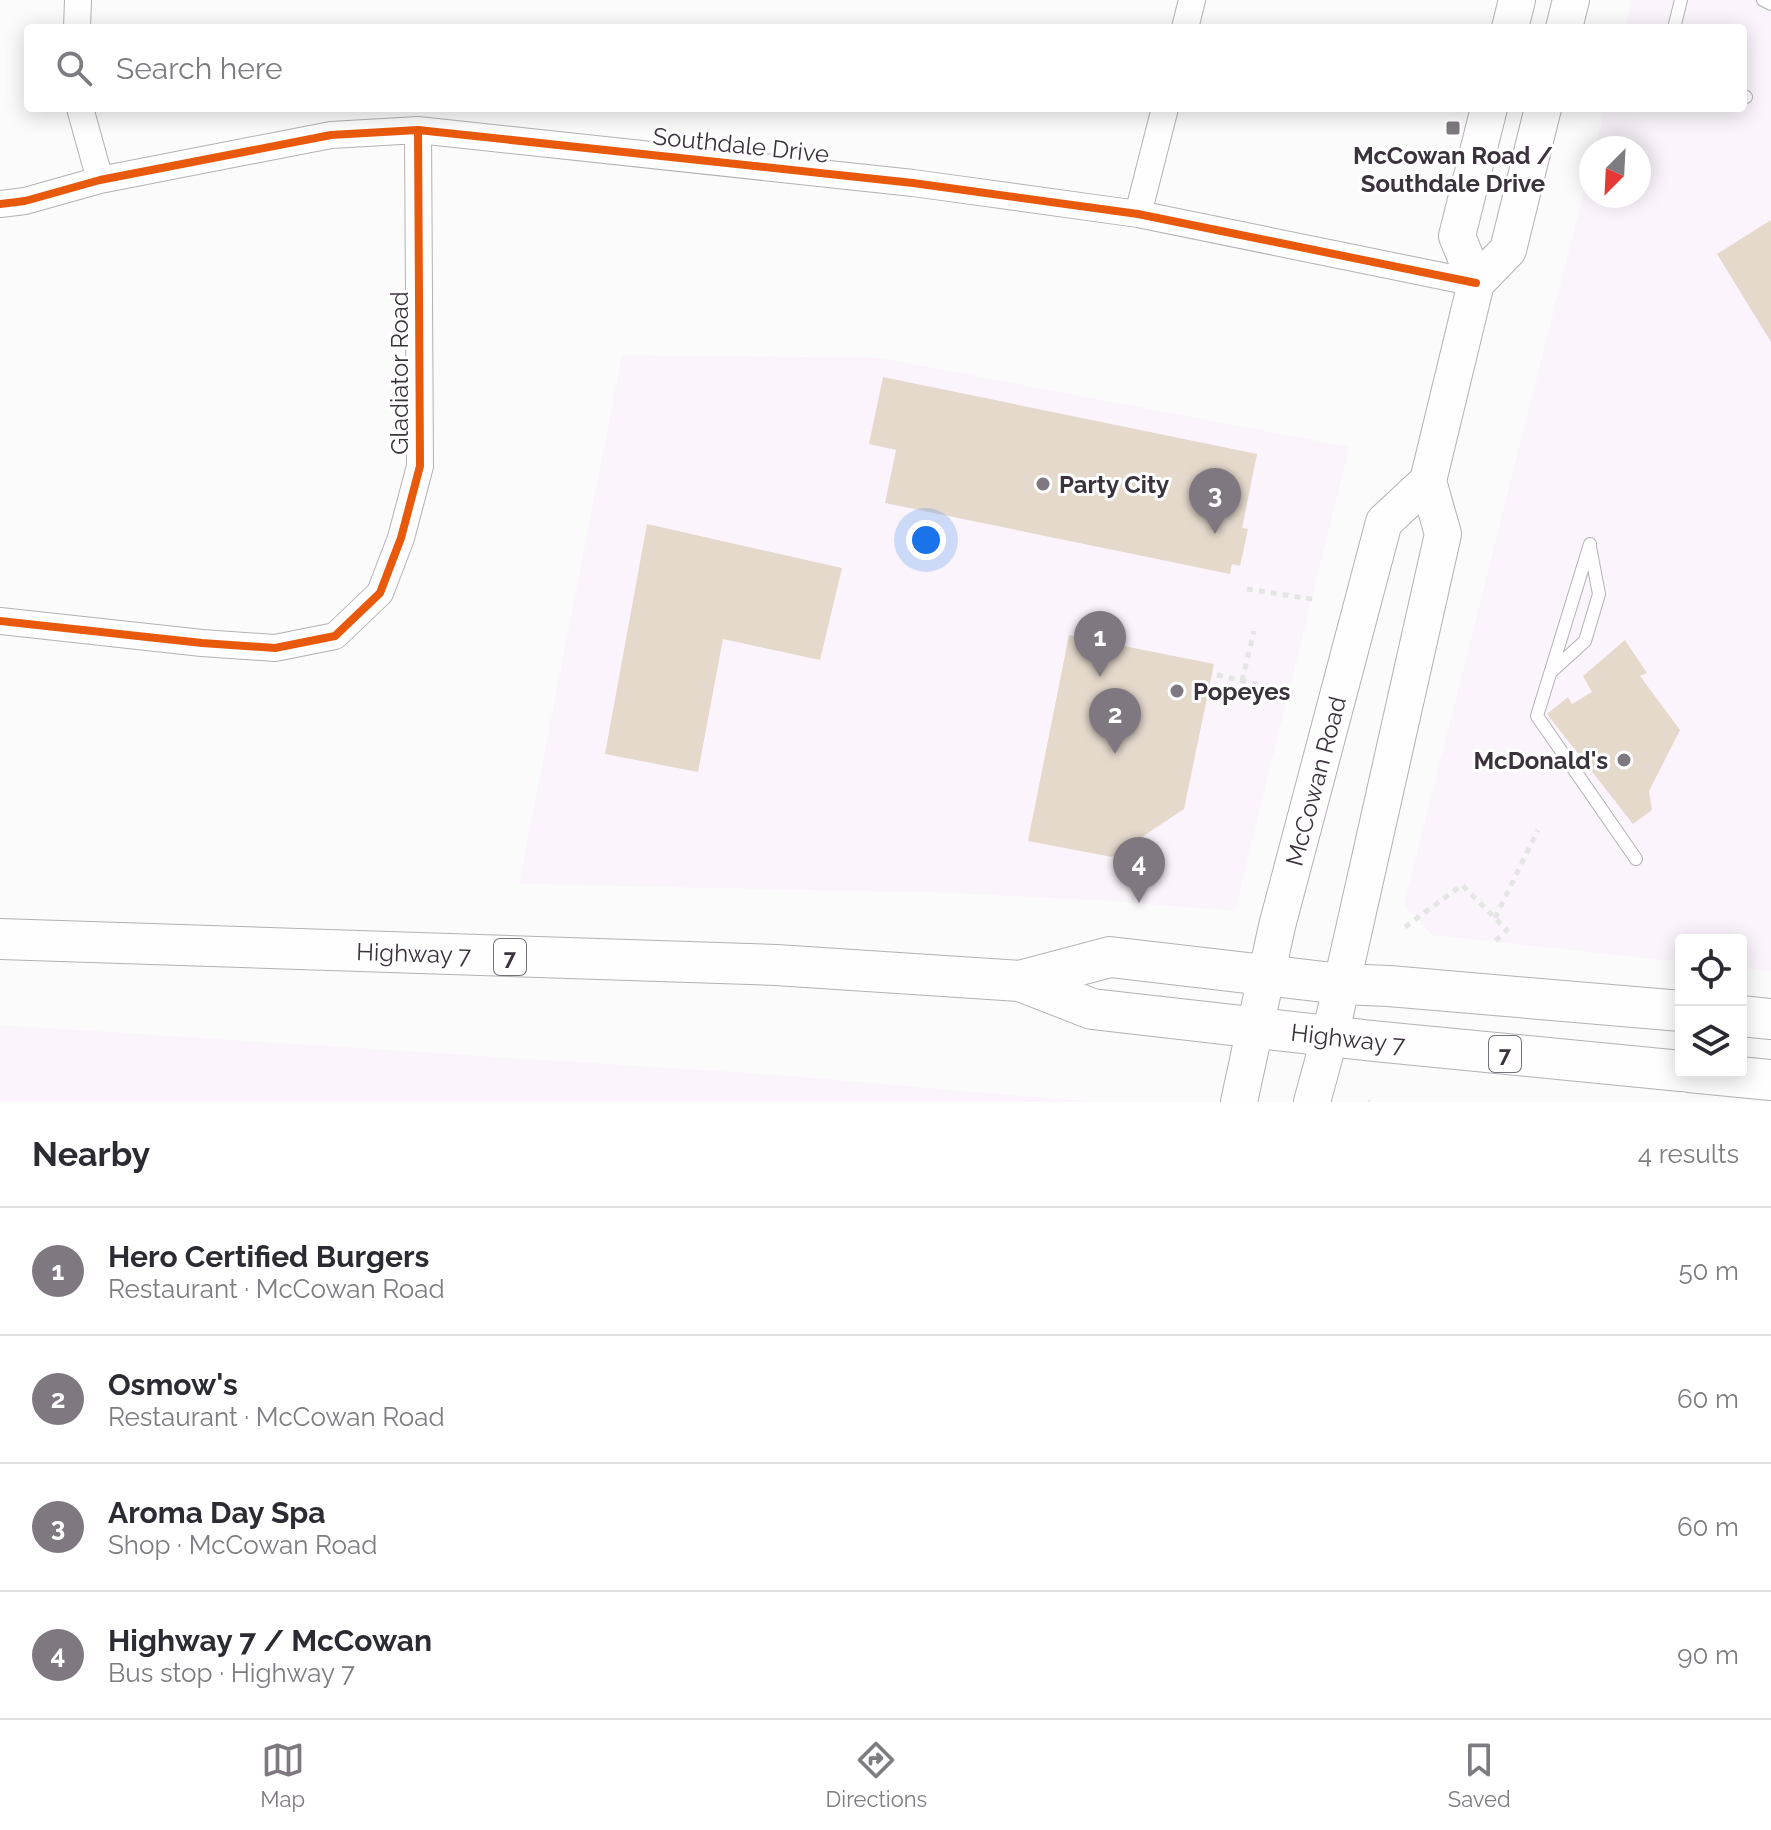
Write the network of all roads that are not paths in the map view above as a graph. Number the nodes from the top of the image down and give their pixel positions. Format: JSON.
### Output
{"nodes":[{"id":1,"x":78,"y":0,"type":"edge"},
{"id":2,"x":1192,"y":0,"type":"edge"},
{"id":3,"x":1517,"y":0,"type":"edge"},
{"id":4,"x":1571,"y":0,"type":"edge"},
{"id":5,"x":1681,"y":0,"type":"edge"},
{"id":6,"x":1763,"y":0,"type":"edge"},
{"id":7,"x":1771,"y":4,"type":"edge"},
{"id":8,"x":77,"y":24,"type":"edge"},
{"id":9,"x":1186,"y":24,"type":"edge"},
{"id":10,"x":1511,"y":24,"type":"edge"},
{"id":11,"x":1565,"y":24,"type":"edge"},
{"id":12,"x":1675,"y":24,"type":"edge"},
{"id":13,"x":81,"y":112,"type":"edge"},
{"id":14,"x":1164,"y":112,"type":"edge"},
{"id":15,"x":1488,"y":112,"type":"edge"},
{"id":16,"x":1542,"y":112,"type":"edge"},
{"id":17,"x":418,"y":130,"type":"junction"},
{"id":18,"x":100,"y":180,"type":"junction"},
{"id":19,"x":0,"y":204,"type":"edge"},
{"id":20,"x":1138,"y":214,"type":"junction"},
{"id":21,"x":1476,"y":283,"type":"junction"},
{"id":22,"x":1428,"y":481,"type":"junction"},
{"id":23,"x":0,"y":621,"type":"edge"},
{"id":24,"x":1551,"y":672,"type":"junction"},
{"id":25,"x":1636,"y":859,"type":"dead end"},
{"id":26,"x":0,"y":939,"type":"edge"},
{"id":27,"x":1266,"y":974,"type":"junction"},
{"id":28,"x":1020,"y":981,"type":"junction"},
{"id":29,"x":1341,"y":984,"type":"junction"},
{"id":30,"x":1675,"y":1010,"type":"edge"},
{"id":31,"x":1747,"y":1017,"type":"edge"},
{"id":32,"x":1771,"y":1019,"type":"edge"},
{"id":33,"x":1254,"y":1027,"type":"junction"},
{"id":34,"x":1330,"y":1036,"type":"junction"},
{"id":35,"x":1675,"y":1070,"type":"edge"},
{"id":36,"x":1747,"y":1078,"type":"edge"},
{"id":37,"x":1771,"y":1080,"type":"edge"},
{"id":38,"x":1239,"y":1102,"type":"edge"},
{"id":39,"x":1312,"y":1102,"type":"edge"}],
"edges":[{"from":1,"to":8,"type":"street"},
{"from":2,"to":9,"type":"street"},
{"from":3,"to":10,"type":"main road"},
{"from":4,"to":11,"type":"main road"},
{"from":5,"to":12,"type":"lane"},
{"from":6,"to":7,"type":"lane"},
{"from":13,"to":18,"type":"street"},
{"from":14,"to":20,"type":"street"},
{"from":15,"to":21,"type":"main road"},
{"from":16,"to":21,"type":"main road"},
{"from":17,"to":18,"type":"street","name":"Southdale Drive"},
{"from":17,"to":20,"type":"street","name":"Southdale Drive"},
{"from":17,"to":23,"type":"street","name":"Gladiator Road"},
{"from":18,"to":19,"type":"street","name":"Southdale Drive"},
{"from":20,"to":21,"type":"street","name":"Southdale Drive"},
{"from":21,"to":22,"type":"main road"},
{"from":22,"to":27,"type":"main road","name":"McCowan Road"},
{"from":22,"to":29,"type":"main road"},
{"from":24,"to":24,"type":"lane"},
{"from":24,"to":25,"type":"lane"},
{"from":26,"to":28,"type":"main road","name":"Highway 7","number":"7"},
{"from":27,"to":28,"type":"main road","name":"Highway 7","number":"7"},
{"from":27,"to":29,"type":"main road","name":"Highway 7","number":"7"},
{"from":27,"to":33,"type":"main road","name":"McCowan Road"},
{"from":28,"to":33,"type":"main road","name":"Highway 7","number":"7"},
{"from":29,"to":30,"type":"main road","name":"Highway 7","number":"7"},
{"from":29,"to":34,"type":"main road"},
{"from":31,"to":32,"type":"main road"},
{"from":33,"to":34,"type":"main road","name":"Highway 7","number":"7"},
{"from":33,"to":38,"type":"main road","name":"McCowan Road"},
{"from":34,"to":35,"type":"main road","name":"Highway 7","number":"7"},
{"from":34,"to":39,"type":"main road"},
{"from":36,"to":37,"type":"main road"}]}
